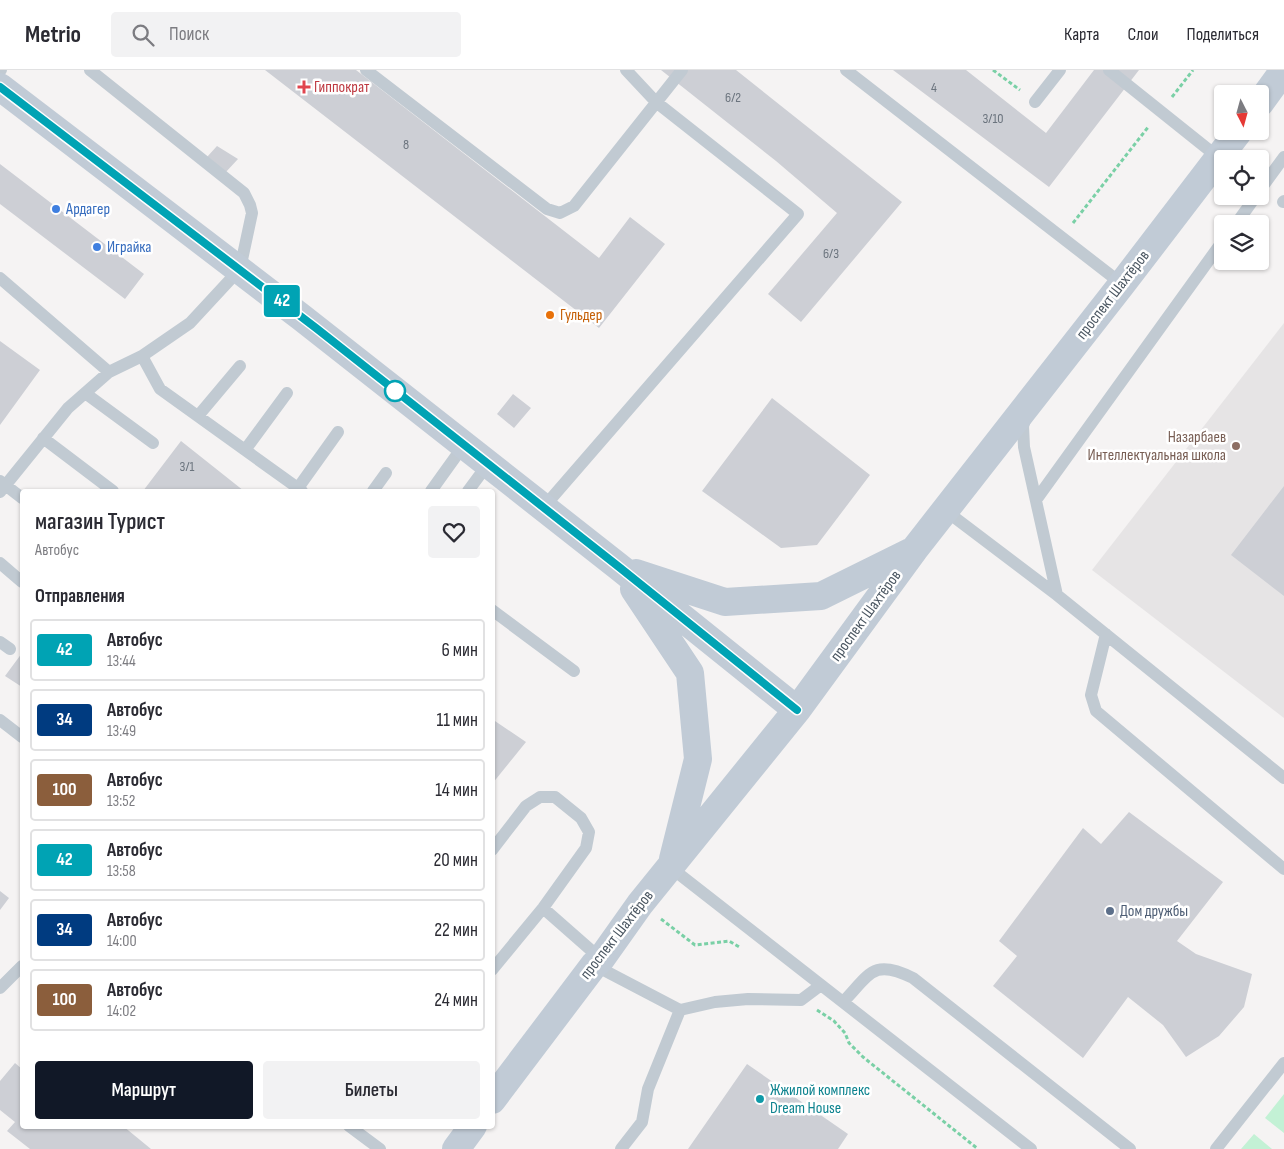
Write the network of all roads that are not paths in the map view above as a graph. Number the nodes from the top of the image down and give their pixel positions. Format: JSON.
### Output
{"nodes":[{"id":1,"x":90,"y":70,"type":"edge"},
{"id":2,"x":366,"y":70,"type":"edge"},
{"id":3,"x":626,"y":70,"type":"edge"},
{"id":4,"x":682,"y":70,"type":"edge"},
{"id":5,"x":846,"y":70,"type":"edge"},
{"id":6,"x":1060,"y":70,"type":"edge"},
{"id":7,"x":1109,"y":70,"type":"edge"},
{"id":8,"x":1284,"y":70,"type":"edge"},
{"id":9,"x":0,"y":87,"type":"edge"},
{"id":10,"x":1269,"y":91,"type":"edge"},
{"id":11,"x":656,"y":102,"type":"junction"},
{"id":12,"x":1035,"y":102,"type":"road end"},
{"id":13,"x":1214,"y":154,"type":"edge"},
{"id":14,"x":1284,"y":157,"type":"edge"},
{"id":15,"x":1214,"y":164,"type":"edge"},
{"id":16,"x":1269,"y":178,"type":"edge"},
{"id":17,"x":1214,"y":253,"type":"edge"},
{"id":18,"x":240,"y":269,"type":"junction"},
{"id":19,"x":0,"y":278,"type":"edge"},
{"id":20,"x":1122,"y":284,"type":"junction"},
{"id":21,"x":142,"y":356,"type":"junction"},
{"id":22,"x":240,"y":366,"type":"dead end"},
{"id":23,"x":109,"y":372,"type":"junction"},
{"id":24,"x":85,"y":392,"type":"junction"},
{"id":25,"x":287,"y":393,"type":"dead end"},
{"id":26,"x":1032,"y":398,"type":"junction"},
{"id":27,"x":198,"y":416,"type":"junction"},
{"id":28,"x":338,"y":432,"type":"dead end"},
{"id":29,"x":43,"y":438,"type":"junction"},
{"id":30,"x":153,"y":443,"type":"dead end"},
{"id":31,"x":464,"y":445,"type":"junction"},
{"id":32,"x":245,"y":450,"type":"junction"},
{"id":33,"x":488,"y":464,"type":"junction"},
{"id":34,"x":386,"y":473,"type":"dead end"},
{"id":35,"x":2,"y":486,"type":"edge"},
{"id":36,"x":110,"y":489,"type":"edge"},
{"id":37,"x":299,"y":489,"type":"edge"},
{"id":38,"x":301,"y":489,"type":"edge"},
{"id":39,"x":374,"y":489,"type":"edge"},
{"id":40,"x":432,"y":489,"type":"edge"},
{"id":41,"x":469,"y":489,"type":"edge"},
{"id":42,"x":20,"y":497,"type":"edge"},
{"id":43,"x":1036,"y":500,"type":"junction"},
{"id":44,"x":543,"y":508,"type":"junction"},
{"id":45,"x":946,"y":511,"type":"junction"},
{"id":46,"x":914,"y":550,"type":"junction"},
{"id":47,"x":0,"y":563,"type":"edge"},
{"id":48,"x":619,"y":567,"type":"junction"},
{"id":49,"x":20,"y":580,"type":"edge"},
{"id":50,"x":1057,"y":595,"type":"junction"},
{"id":51,"x":495,"y":612,"type":"edge"},
{"id":52,"x":1106,"y":634,"type":"junction"},
{"id":53,"x":574,"y":671,"type":"dead end"},
{"id":54,"x":797,"y":710,"type":"junction"},
{"id":55,"x":0,"y":720,"type":"edge"},
{"id":56,"x":20,"y":735,"type":"edge"},
{"id":57,"x":1284,"y":778,"type":"edge"},
{"id":58,"x":495,"y":846,"type":"edge"},
{"id":59,"x":670,"y":867,"type":"junction"},
{"id":60,"x":1284,"y":869,"type":"edge"},
{"id":61,"x":543,"y":908,"type":"junction"},
{"id":62,"x":597,"y":962,"type":"junction"},
{"id":63,"x":495,"y":966,"type":"edge"},
{"id":64,"x":20,"y":968,"type":"edge"},
{"id":65,"x":821,"y":985,"type":"junction"},
{"id":66,"x":0,"y":988,"type":"edge"},
{"id":67,"x":843,"y":1002,"type":"junction"},
{"id":68,"x":680,"y":1010,"type":"junction"},
{"id":69,"x":1284,"y":1062,"type":"edge"},
{"id":70,"x":495,"y":1096,"type":"edge"},
{"id":71,"x":471,"y":1129,"type":"edge"},
{"id":72,"x":363,"y":1130,"type":"edge"},
{"id":73,"x":380,"y":1149,"type":"edge"},
{"id":74,"x":456,"y":1149,"type":"edge"},
{"id":75,"x":621,"y":1149,"type":"edge"},
{"id":76,"x":1031,"y":1149,"type":"edge"},
{"id":77,"x":1130,"y":1149,"type":"edge"},
{"id":78,"x":1216,"y":1149,"type":"edge"}],
"edges":[{"from":1,"to":18,"type":"lane"},
{"from":2,"to":11,"type":"lane"},
{"from":3,"to":11,"type":"lane"},
{"from":4,"to":11,"type":"lane"},
{"from":5,"to":20,"type":"lane"},
{"from":6,"to":12,"type":"lane"},
{"from":7,"to":13,"type":"lane"},
{"from":8,"to":10,"type":"street"},
{"from":9,"to":18,"type":"street"},
{"from":11,"to":44,"type":"lane"},
{"from":14,"to":16,"type":"lane"},
{"from":15,"to":20,"type":"street","name":"проспект Шахтёров"},
{"from":17,"to":43,"type":"lane"},
{"from":18,"to":21,"type":"lane"},
{"from":18,"to":31,"type":"street"},
{"from":19,"to":23,"type":"lane"},
{"from":20,"to":26,"type":"street","name":"проспект Шахтёров"},
{"from":21,"to":23,"type":"lane"},
{"from":21,"to":27,"type":"lane"},
{"from":22,"to":27,"type":"lane"},
{"from":23,"to":24,"type":"lane"},
{"from":24,"to":29,"type":"lane"},
{"from":24,"to":30,"type":"lane"},
{"from":25,"to":32,"type":"lane"},
{"from":26,"to":43,"type":"lane"},
{"from":26,"to":45,"type":"street","name":"проспект Шахтёров"},
{"from":27,"to":32,"type":"lane"},
{"from":28,"to":38,"type":"lane"},
{"from":29,"to":35,"type":"lane"},
{"from":29,"to":36,"type":"lane"},
{"from":31,"to":33,"type":"street"},
{"from":31,"to":40,"type":"lane"},
{"from":32,"to":37,"type":"lane"},
{"from":33,"to":41,"type":"lane"},
{"from":33,"to":44,"type":"street"},
{"from":34,"to":39,"type":"lane"},
{"from":35,"to":42,"type":"lane"},
{"from":43,"to":50,"type":"lane"},
{"from":44,"to":48,"type":"street"},
{"from":45,"to":46,"type":"street","name":"проспект Шахтёров"},
{"from":45,"to":50,"type":"lane"},
{"from":46,"to":48,"type":"street"},
{"from":46,"to":54,"type":"street","name":"проспект Шахтёров"},
{"from":47,"to":49,"type":"lane"},
{"from":48,"to":54,"type":"street"},
{"from":48,"to":59,"type":"street"},
{"from":50,"to":52,"type":"lane"},
{"from":51,"to":53,"type":"lane"},
{"from":52,"to":57,"type":"lane"},
{"from":52,"to":60,"type":"lane"},
{"from":54,"to":59,"type":"street","name":"проспект Шахтёров"},
{"from":55,"to":56,"type":"lane"},
{"from":58,"to":61,"type":"lane"},
{"from":59,"to":62,"type":"street","name":"проспект Шахтёров"},
{"from":59,"to":65,"type":"lane"},
{"from":61,"to":62,"type":"lane"},
{"from":61,"to":63,"type":"lane"},
{"from":62,"to":68,"type":"lane"},
{"from":62,"to":70,"type":"street","name":"проспект Шахтёров"},
{"from":64,"to":66,"type":"lane"},
{"from":65,"to":67,"type":"lane"},
{"from":65,"to":68,"type":"lane"},
{"from":67,"to":76,"type":"lane"},
{"from":67,"to":77,"type":"lane"},
{"from":68,"to":75,"type":"lane"},
{"from":69,"to":78,"type":"lane"},
{"from":71,"to":74,"type":"street"},
{"from":72,"to":73,"type":"lane"}]}
